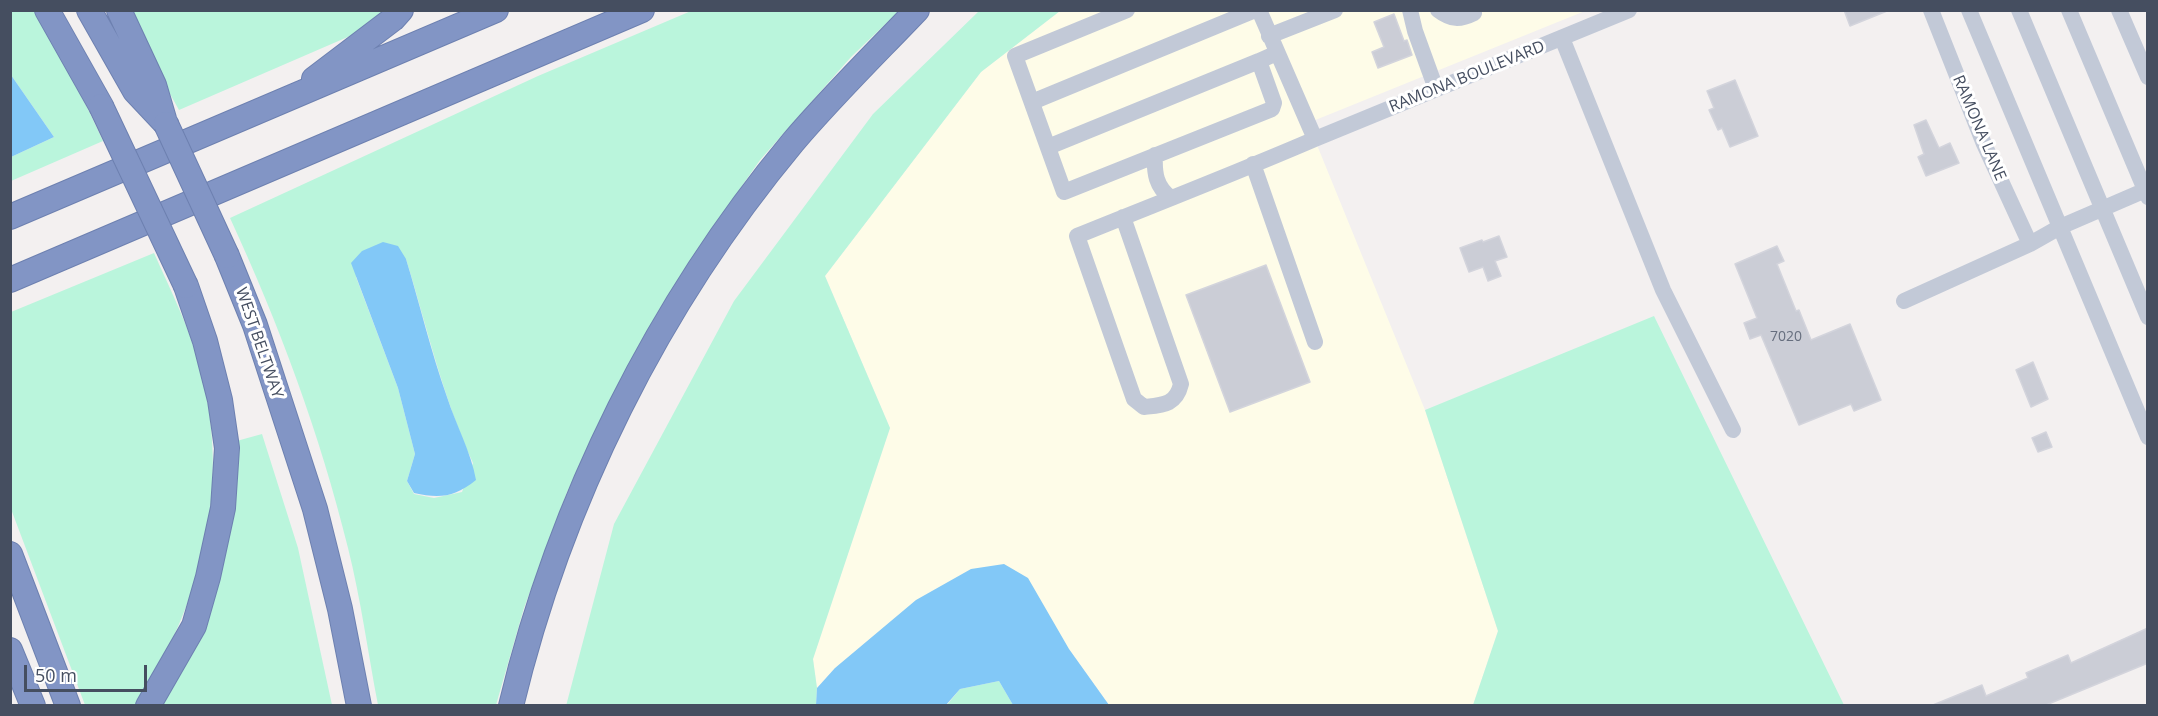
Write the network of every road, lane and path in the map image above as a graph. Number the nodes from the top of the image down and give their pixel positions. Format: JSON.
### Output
{"nodes":[{"id":1,"x":47,"y":10,"type":"edge"},
{"id":2,"x":89,"y":10,"type":"edge"},
{"id":3,"x":118,"y":10,"type":"edge"},
{"id":4,"x":401,"y":10,"type":"edge"},
{"id":5,"x":496,"y":10,"type":"edge"},
{"id":6,"x":642,"y":10,"type":"edge"},
{"id":7,"x":917,"y":10,"type":"edge"},
{"id":8,"x":1127,"y":10,"type":"edge"},
{"id":9,"x":1257,"y":10,"type":"edge"},
{"id":10,"x":1410,"y":10,"type":"edge"},
{"id":11,"x":1438,"y":10,"type":"edge"},
{"id":12,"x":1629,"y":10,"type":"edge"},
{"id":13,"x":1931,"y":10,"type":"edge"},
{"id":14,"x":1969,"y":10,"type":"edge"},
{"id":15,"x":2019,"y":10,"type":"edge"},
{"id":16,"x":2069,"y":10,"type":"edge"},
{"id":17,"x":2120,"y":10,"type":"edge"},
{"id":18,"x":1332,"y":11,"type":"edge"},
{"id":19,"x":1476,"y":11,"type":"edge"},
{"id":20,"x":1269,"y":36,"type":"junction"},
{"id":21,"x":1562,"y":38,"type":"junction"},
{"id":22,"x":1277,"y":53,"type":"junction"},
{"id":23,"x":1259,"y":61,"type":"junction"},
{"id":24,"x":2148,"y":77,"type":"edge"},
{"id":25,"x":144,"y":88,"type":"junction"},
{"id":26,"x":1436,"y":89,"type":"junction"},
{"id":27,"x":290,"y":99,"type":"junction"},
{"id":28,"x":1032,"y":102,"type":"junction"},
{"id":29,"x":1310,"y":141,"type":"junction"},
{"id":30,"x":1048,"y":147,"type":"junction"},
{"id":31,"x":1155,"y":155,"type":"junction"},
{"id":32,"x":1253,"y":164,"type":"junction"},
{"id":33,"x":2147,"y":192,"type":"edge"},
{"id":34,"x":1171,"y":198,"type":"junction"},
{"id":35,"x":2102,"y":209,"type":"junction"},
{"id":36,"x":10,"y":217,"type":"edge"},
{"id":37,"x":1123,"y":217,"type":"junction"},
{"id":38,"x":2060,"y":227,"type":"junction"},
{"id":39,"x":2030,"y":244,"type":"junction"},
{"id":40,"x":10,"y":280,"type":"edge"},
{"id":41,"x":1904,"y":301,"type":"dead end"},
{"id":42,"x":2148,"y":316,"type":"edge"},
{"id":43,"x":1315,"y":342,"type":"dead end"},
{"id":44,"x":1733,"y":430,"type":"dead end"},
{"id":45,"x":2148,"y":438,"type":"edge"},
{"id":46,"x":10,"y":554,"type":"edge"},
{"id":47,"x":10,"y":650,"type":"edge"},
{"id":48,"x":33,"y":705,"type":"edge"},
{"id":49,"x":68,"y":705,"type":"edge"},
{"id":50,"x":148,"y":705,"type":"edge"},
{"id":51,"x":359,"y":705,"type":"edge"},
{"id":52,"x":511,"y":705,"type":"edge"}],
"edges":[{"from":1,"to":50,"type":"highway","bridge":true},
{"from":2,"to":25,"type":"highway"},
{"from":3,"to":25,"type":"highway"},
{"from":4,"to":27,"type":"highway"},
{"from":5,"to":27,"type":"highway"},
{"from":6,"to":40,"type":"highway"},
{"from":7,"to":52,"type":"highway"},
{"from":8,"to":28,"type":"street"},
{"from":9,"to":20,"type":"street"},
{"from":9,"to":28,"type":"street"},
{"from":10,"to":26,"type":"street"},
{"from":11,"to":19,"type":"street"},
{"from":12,"to":21,"type":"street","name":"RAMONA BOULEVARD"},
{"from":13,"to":39,"type":"street","name":"RAMONA LANE"},
{"from":14,"to":38,"type":"street"},
{"from":15,"to":35,"type":"street"},
{"from":16,"to":33,"type":"street"},
{"from":17,"to":24,"type":"street"},
{"from":18,"to":20,"type":"street"},
{"from":20,"to":22,"type":"street"},
{"from":21,"to":26,"type":"street","name":"RAMONA BOULEVARD"},
{"from":21,"to":44,"type":"street"},
{"from":22,"to":23,"type":"street"},
{"from":22,"to":29,"type":"street"},
{"from":23,"to":30,"type":"street"},
{"from":23,"to":31,"type":"street"},
{"from":25,"to":51,"type":"highway","name":"WEST BELTWAY","bridge":true},
{"from":26,"to":29,"type":"street","name":"RAMONA BOULEVARD"},
{"from":27,"to":36,"type":"highway"},
{"from":28,"to":30,"type":"street"},
{"from":29,"to":32,"type":"street","name":"RAMONA BOULEVARD"},
{"from":30,"to":31,"type":"street"},
{"from":31,"to":34,"type":"street"},
{"from":32,"to":34,"type":"street","name":"RAMONA BOULEVARD"},
{"from":32,"to":43,"type":"street"},
{"from":33,"to":35,"type":"street"},
{"from":34,"to":37,"type":"street","name":"RAMONA BOULEVARD"},
{"from":35,"to":38,"type":"street"},
{"from":35,"to":42,"type":"street"},
{"from":37,"to":37,"type":"street","name":"RAMONA BOULEVARD"},
{"from":38,"to":39,"type":"street"},
{"from":38,"to":45,"type":"street"},
{"from":39,"to":41,"type":"street"},
{"from":46,"to":49,"type":"highway"},
{"from":47,"to":48,"type":"highway"}]}
